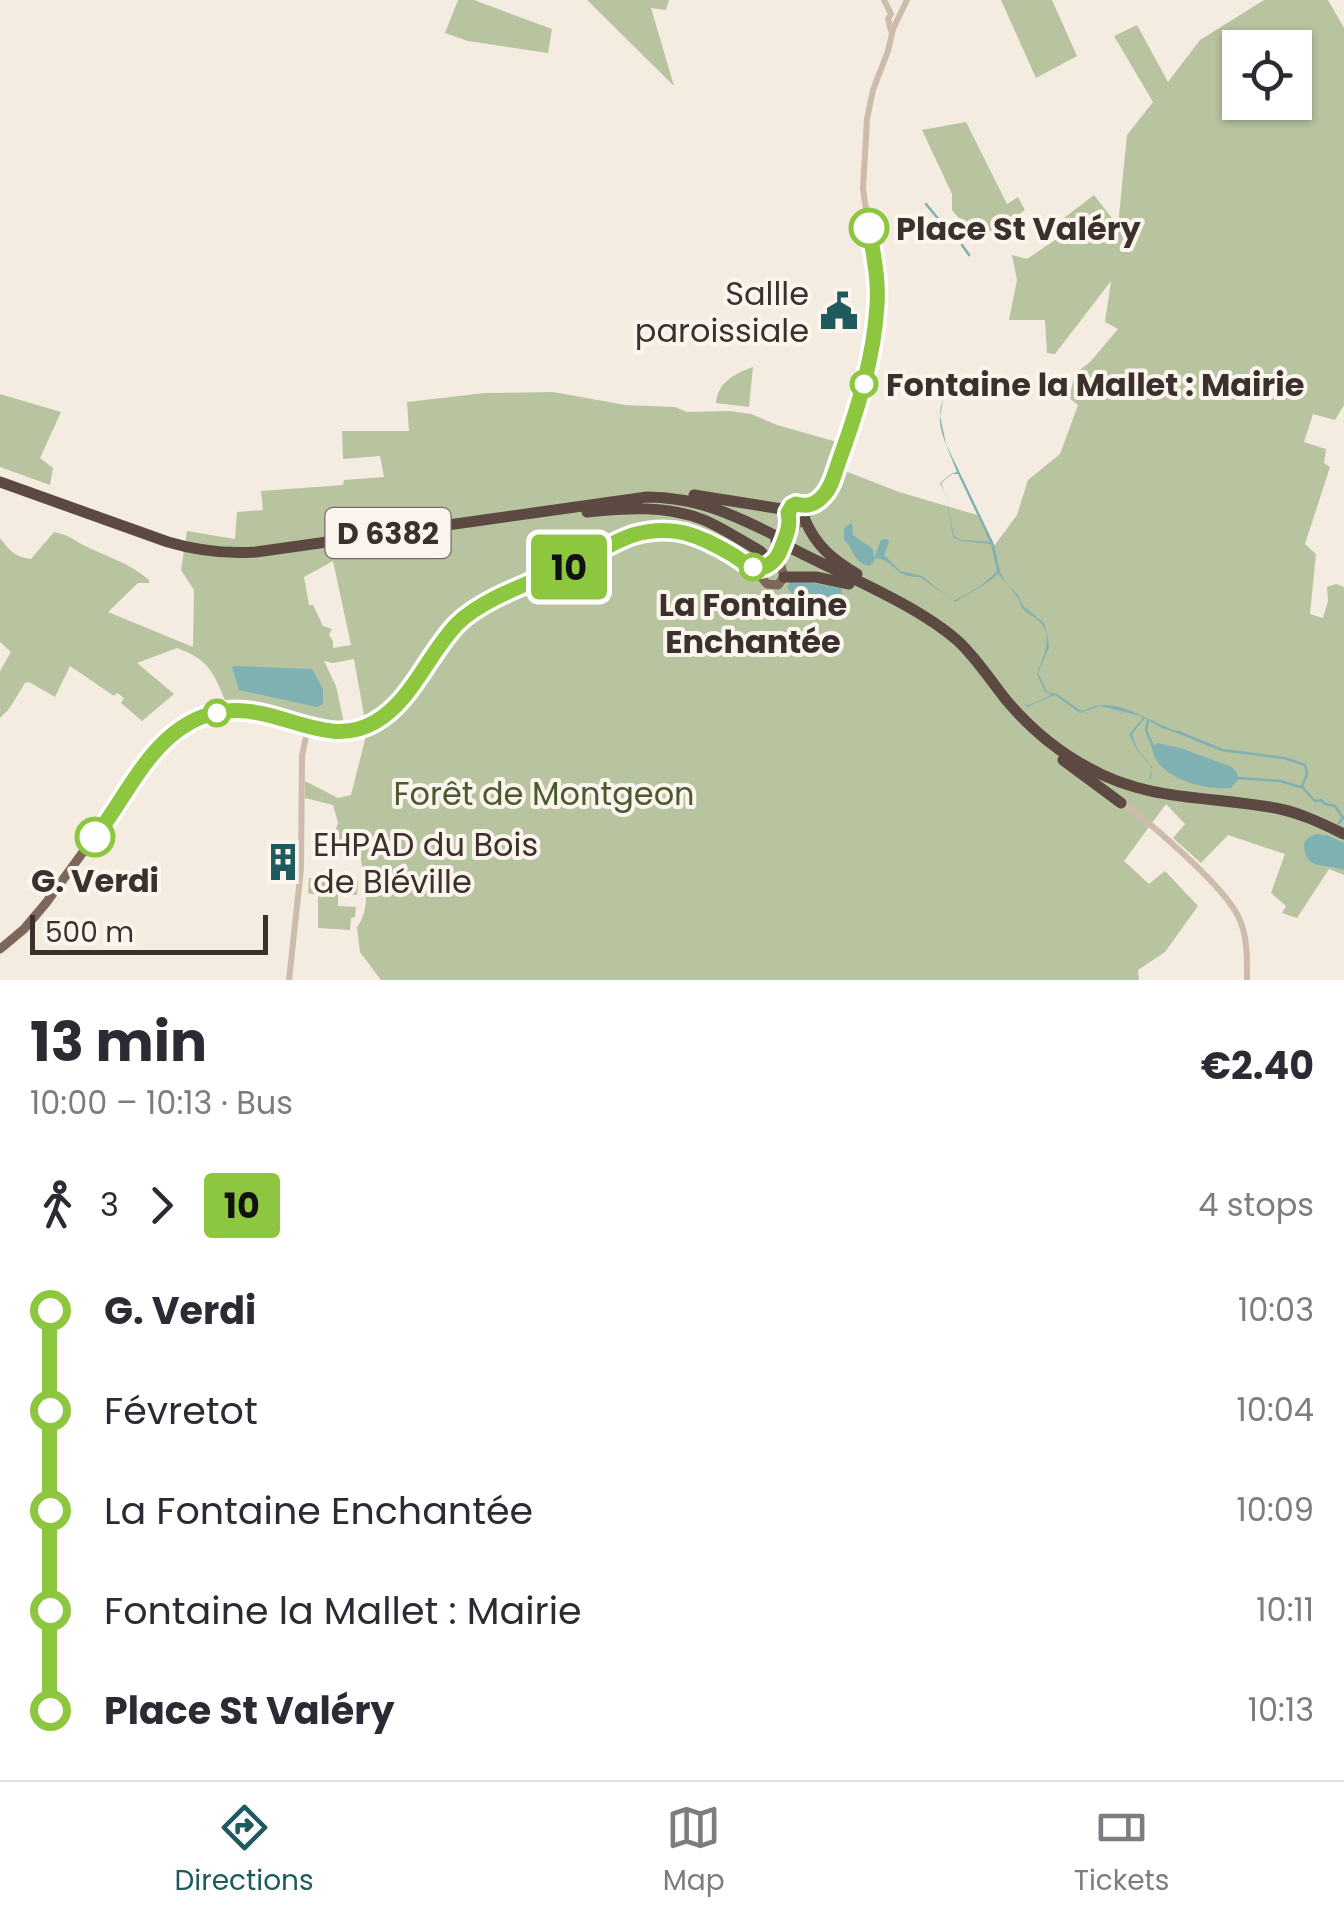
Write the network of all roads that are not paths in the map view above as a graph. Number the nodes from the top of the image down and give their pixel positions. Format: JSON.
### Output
{"nodes":[{"id":1,"x":884,"y":0,"type":"edge"},
{"id":2,"x":906,"y":2,"type":"edge"},
{"id":3,"x":894,"y":19,"type":"junction"},
{"id":4,"x":0,"y":484,"type":"edge"},
{"id":5,"x":572,"y":506,"type":"junction"},
{"id":6,"x":538,"y":516,"type":"junction"},
{"id":7,"x":798,"y":516,"type":"junction"},
{"id":8,"x":777,"y":539,"type":"junction"},
{"id":9,"x":769,"y":568,"type":"junction"},
{"id":10,"x":893,"y":598,"type":"junction"},
{"id":11,"x":1009,"y":703,"type":"junction"},
{"id":12,"x":308,"y":726,"type":"junction"},
{"id":13,"x":1120,"y":803,"type":"joint"},
{"id":14,"x":1344,"y":830,"type":"edge"},
{"id":15,"x":0,"y":949,"type":"edge"},
{"id":16,"x":289,"y":980,"type":"edge"},
{"id":17,"x":1246,"y":980,"type":"edge"}],
"edges":[{"from":1,"to":3,"type":"street"},
{"from":2,"to":3,"type":"street"},
{"from":3,"to":7,"type":"street"},
{"from":4,"to":5,"type":"highway","number":"D 6382"},
{"from":4,"to":6,"type":"highway","number":"D 6382"},
{"from":5,"to":7,"type":"highway"},
{"from":5,"to":8,"type":"highway","number":"D 6382"},
{"from":6,"to":8,"type":"highway","number":"D 6382"},
{"from":6,"to":9,"type":"highway"},
{"from":7,"to":9,"type":"main road"},
{"from":7,"to":10,"type":"highway"},
{"from":8,"to":10,"type":"highway","number":"D 6382","bridge":true},
{"from":9,"to":10,"type":"highway"},
{"from":9,"to":12,"type":"main road"},
{"from":10,"to":11,"type":"highway","number":"D 6382"},
{"from":10,"to":14,"type":"highway","number":"D 6382"},
{"from":11,"to":13,"type":"highway"},
{"from":11,"to":14,"type":"highway","number":"D 6382"},
{"from":12,"to":15,"type":"main road"},
{"from":12,"to":16,"type":"street"},
{"from":13,"to":17,"type":"street"}]}
